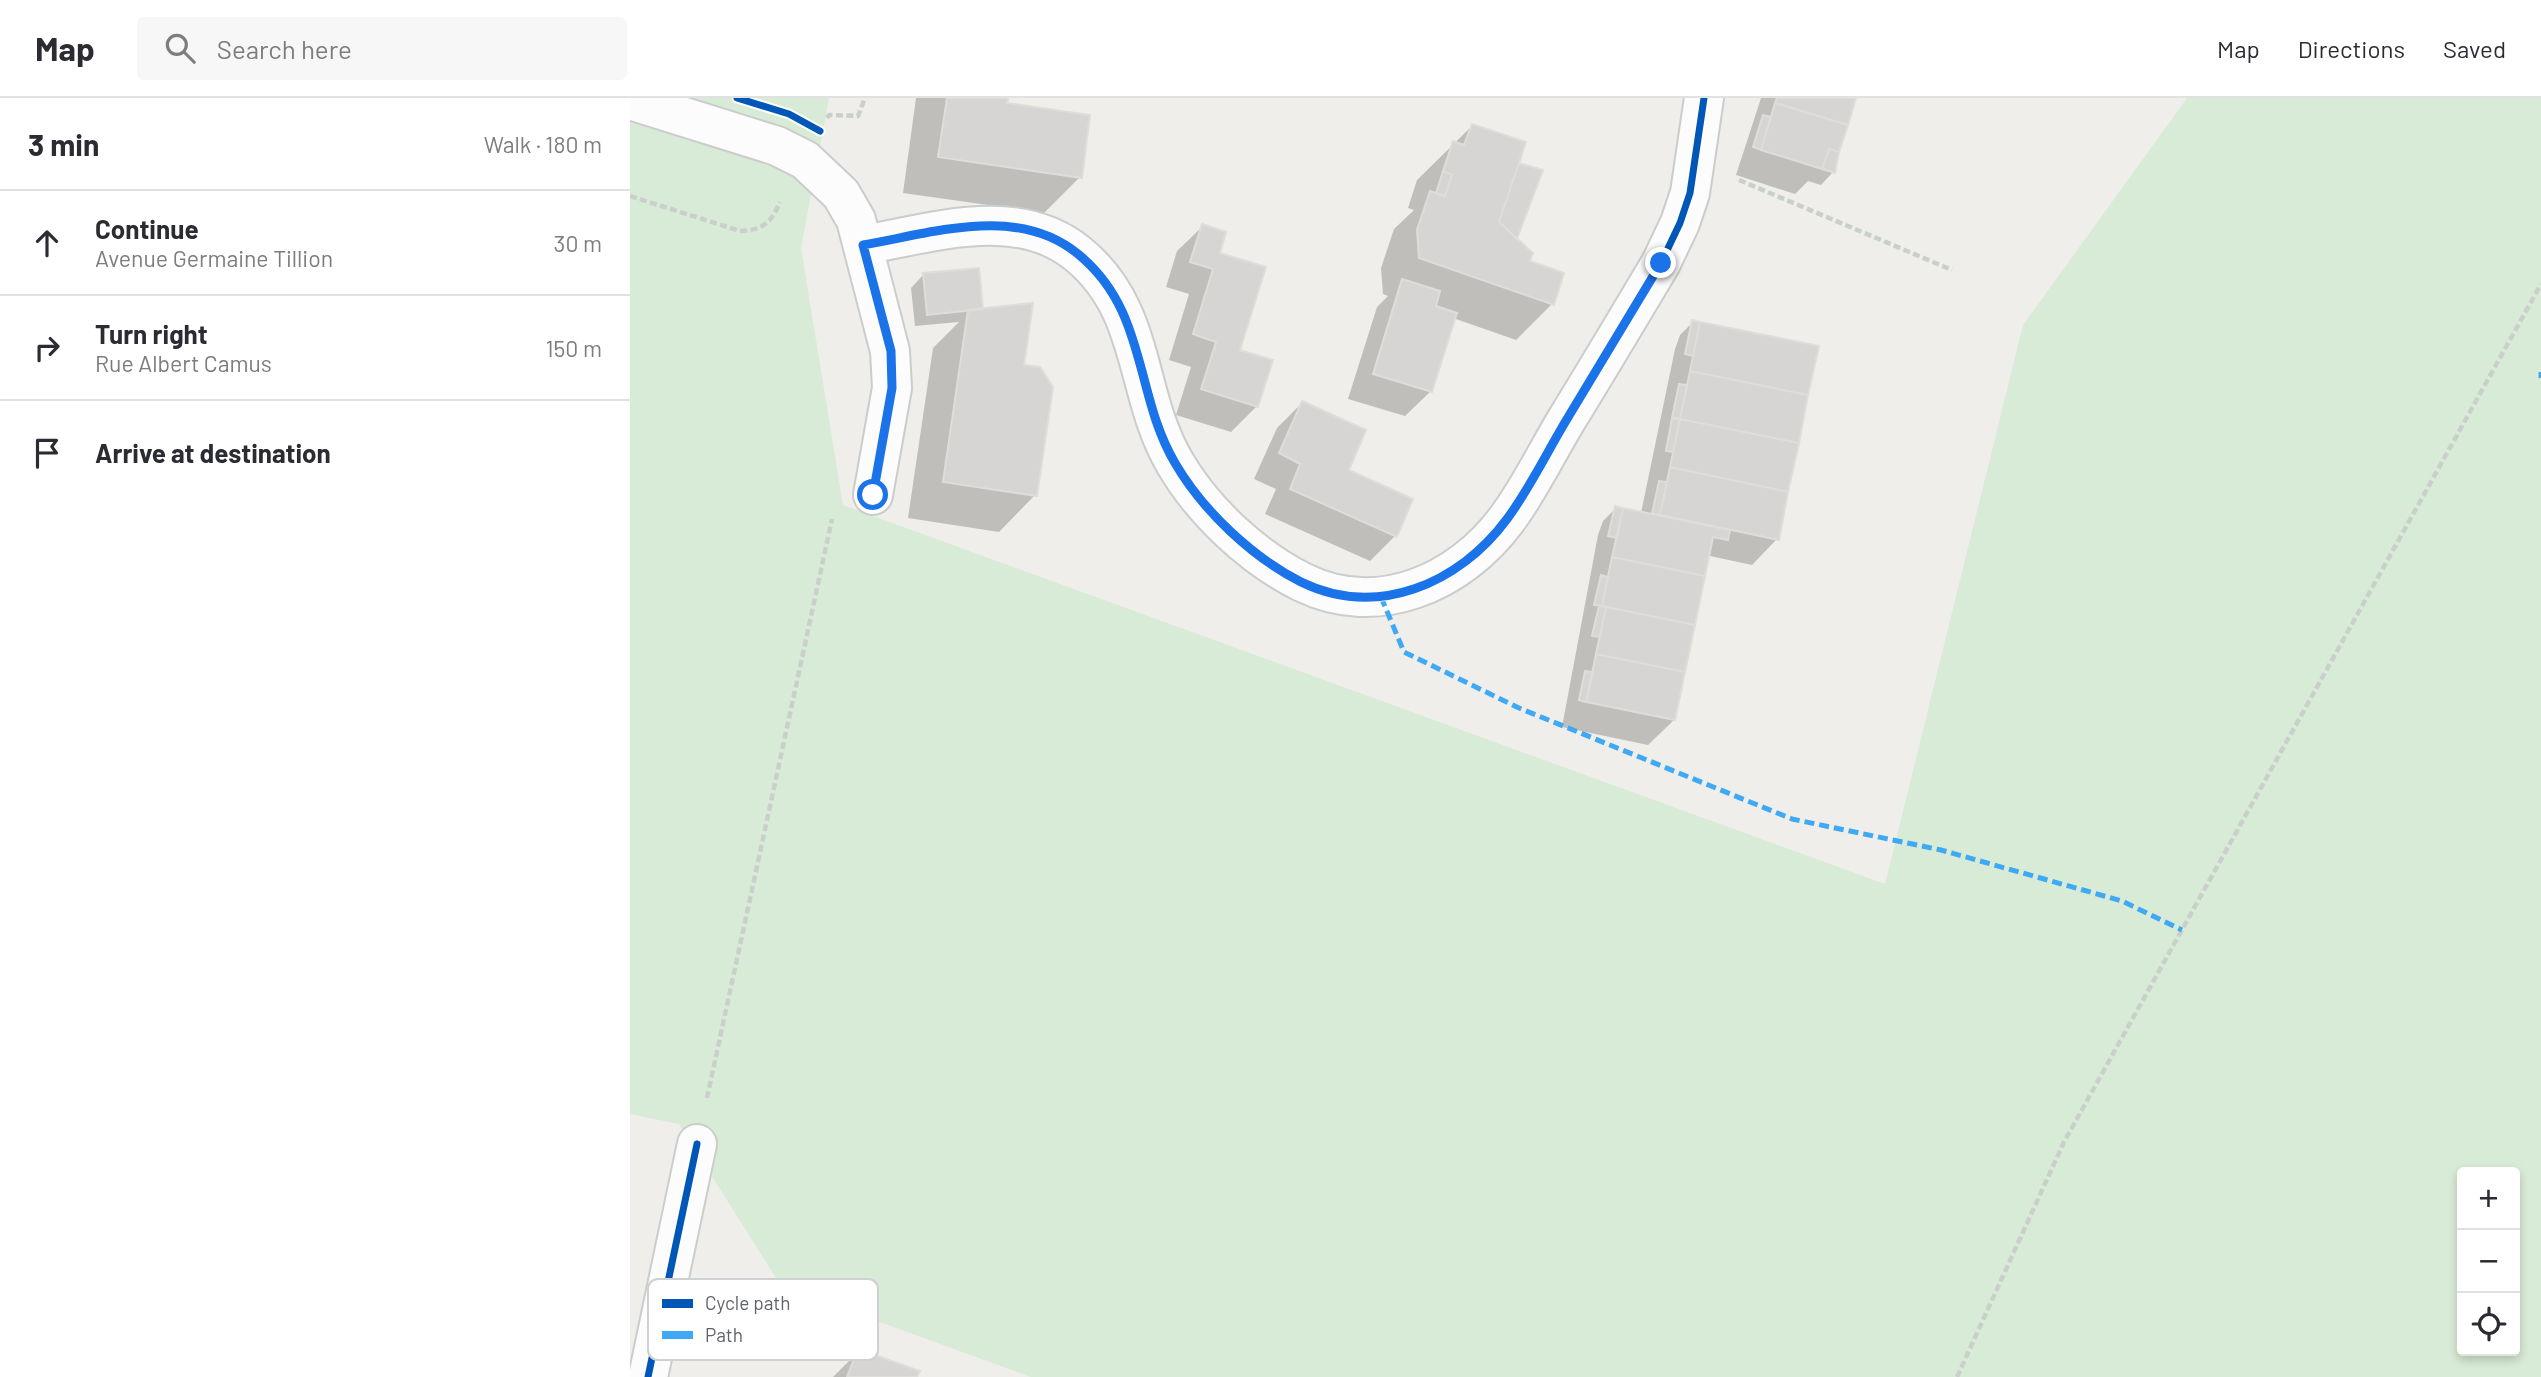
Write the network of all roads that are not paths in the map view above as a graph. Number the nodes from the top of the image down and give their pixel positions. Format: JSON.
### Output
{"nodes":[{"id":1,"x":1704,"y":98,"type":"edge"},
{"id":2,"x":630,"y":100,"type":"edge"},
{"id":3,"x":863,"y":245,"type":"junction"},
{"id":4,"x":873,"y":495,"type":"dead end"},
{"id":5,"x":696,"y":1144,"type":"road end"},
{"id":6,"x":668,"y":1279,"type":"edge"}],
"edges":[{"from":1,"to":3,"type":"street"},
{"from":2,"to":3,"type":"street"},
{"from":3,"to":4,"type":"street"},
{"from":5,"to":6,"type":"street"}]}
